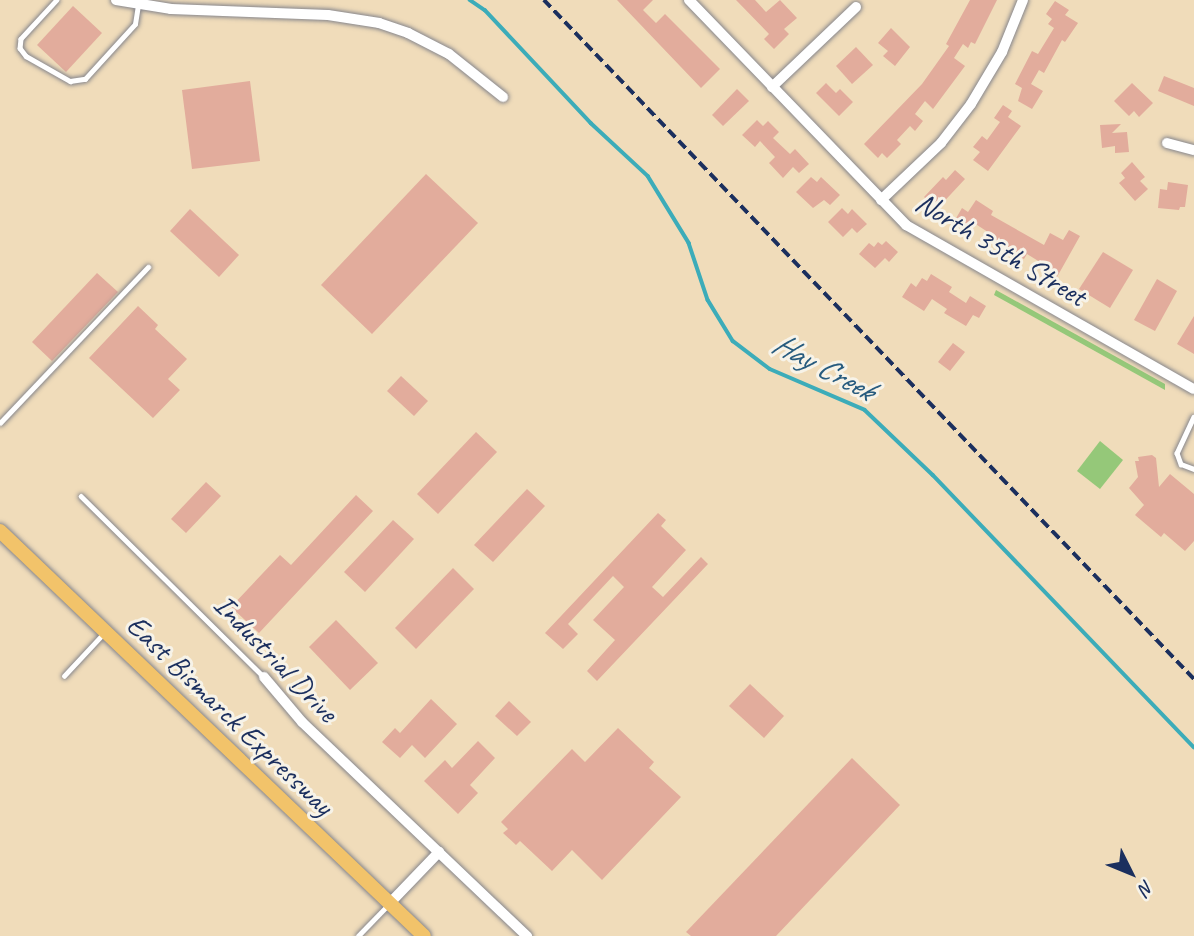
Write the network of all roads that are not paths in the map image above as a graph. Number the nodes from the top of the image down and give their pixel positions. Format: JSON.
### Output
{"nodes":[{"id":1,"x":57,"y":0,"type":"edge"},
{"id":2,"x":116,"y":0,"type":"edge"},
{"id":3,"x":689,"y":0,"type":"edge"},
{"id":4,"x":1023,"y":0,"type":"edge"},
{"id":5,"x":138,"y":5,"type":"junction"},
{"id":6,"x":856,"y":7,"type":"dead end"},
{"id":7,"x":772,"y":87,"type":"junction"},
{"id":8,"x":503,"y":97,"type":"dead end"},
{"id":9,"x":1167,"y":143,"type":"dead end"},
{"id":10,"x":1194,"y":150,"type":"edge"},
{"id":11,"x":881,"y":200,"type":"junction"},
{"id":12,"x":148,"y":267,"type":"dead end"},
{"id":13,"x":1194,"y":389,"type":"edge"},
{"id":14,"x":1194,"y":416,"type":"edge"},
{"id":15,"x":0,"y":423,"type":"edge"},
{"id":16,"x":1194,"y":469,"type":"edge"},
{"id":17,"x":81,"y":496,"type":"dead end"},
{"id":18,"x":0,"y":531,"type":"edge"},
{"id":19,"x":105,"y":632,"type":"junction"},
{"id":20,"x":64,"y":676,"type":"dead end"},
{"id":21,"x":264,"y":677,"type":"joint"},
{"id":22,"x":439,"y":852,"type":"junction"},
{"id":23,"x":390,"y":903,"type":"junction"},
{"id":24,"x":358,"y":936,"type":"edge"},
{"id":25,"x":424,"y":936,"type":"edge"},
{"id":26,"x":527,"y":936,"type":"edge"}],
"edges":[{"from":1,"to":5,"type":"lane"},
{"from":2,"to":5,"type":"street"},
{"from":3,"to":7,"type":"street","name":"North 35th Street"},
{"from":4,"to":11,"type":"street"},
{"from":5,"to":8,"type":"street"},
{"from":6,"to":7,"type":"street"},
{"from":7,"to":11,"type":"street","name":"North 35th Street"},
{"from":9,"to":10,"type":"street"},
{"from":11,"to":13,"type":"street","name":"North 35th Street"},
{"from":12,"to":15,"type":"lane"},
{"from":14,"to":16,"type":"lane"},
{"from":17,"to":21,"type":"lane","name":"Industrial Drive"},
{"from":18,"to":19,"type":"main road","name":"East Bismarck Expressway"},
{"from":19,"to":20,"type":"lane"},
{"from":19,"to":23,"type":"main road","name":"East Bismarck Expressway"},
{"from":21,"to":22,"type":"street","name":"Industrial Drive"},
{"from":22,"to":23,"type":"street"},
{"from":22,"to":26,"type":"street","name":"Industrial Drive"},
{"from":23,"to":24,"type":"lane"},
{"from":23,"to":25,"type":"main road","name":"East Bismarck Expressway"}]}
